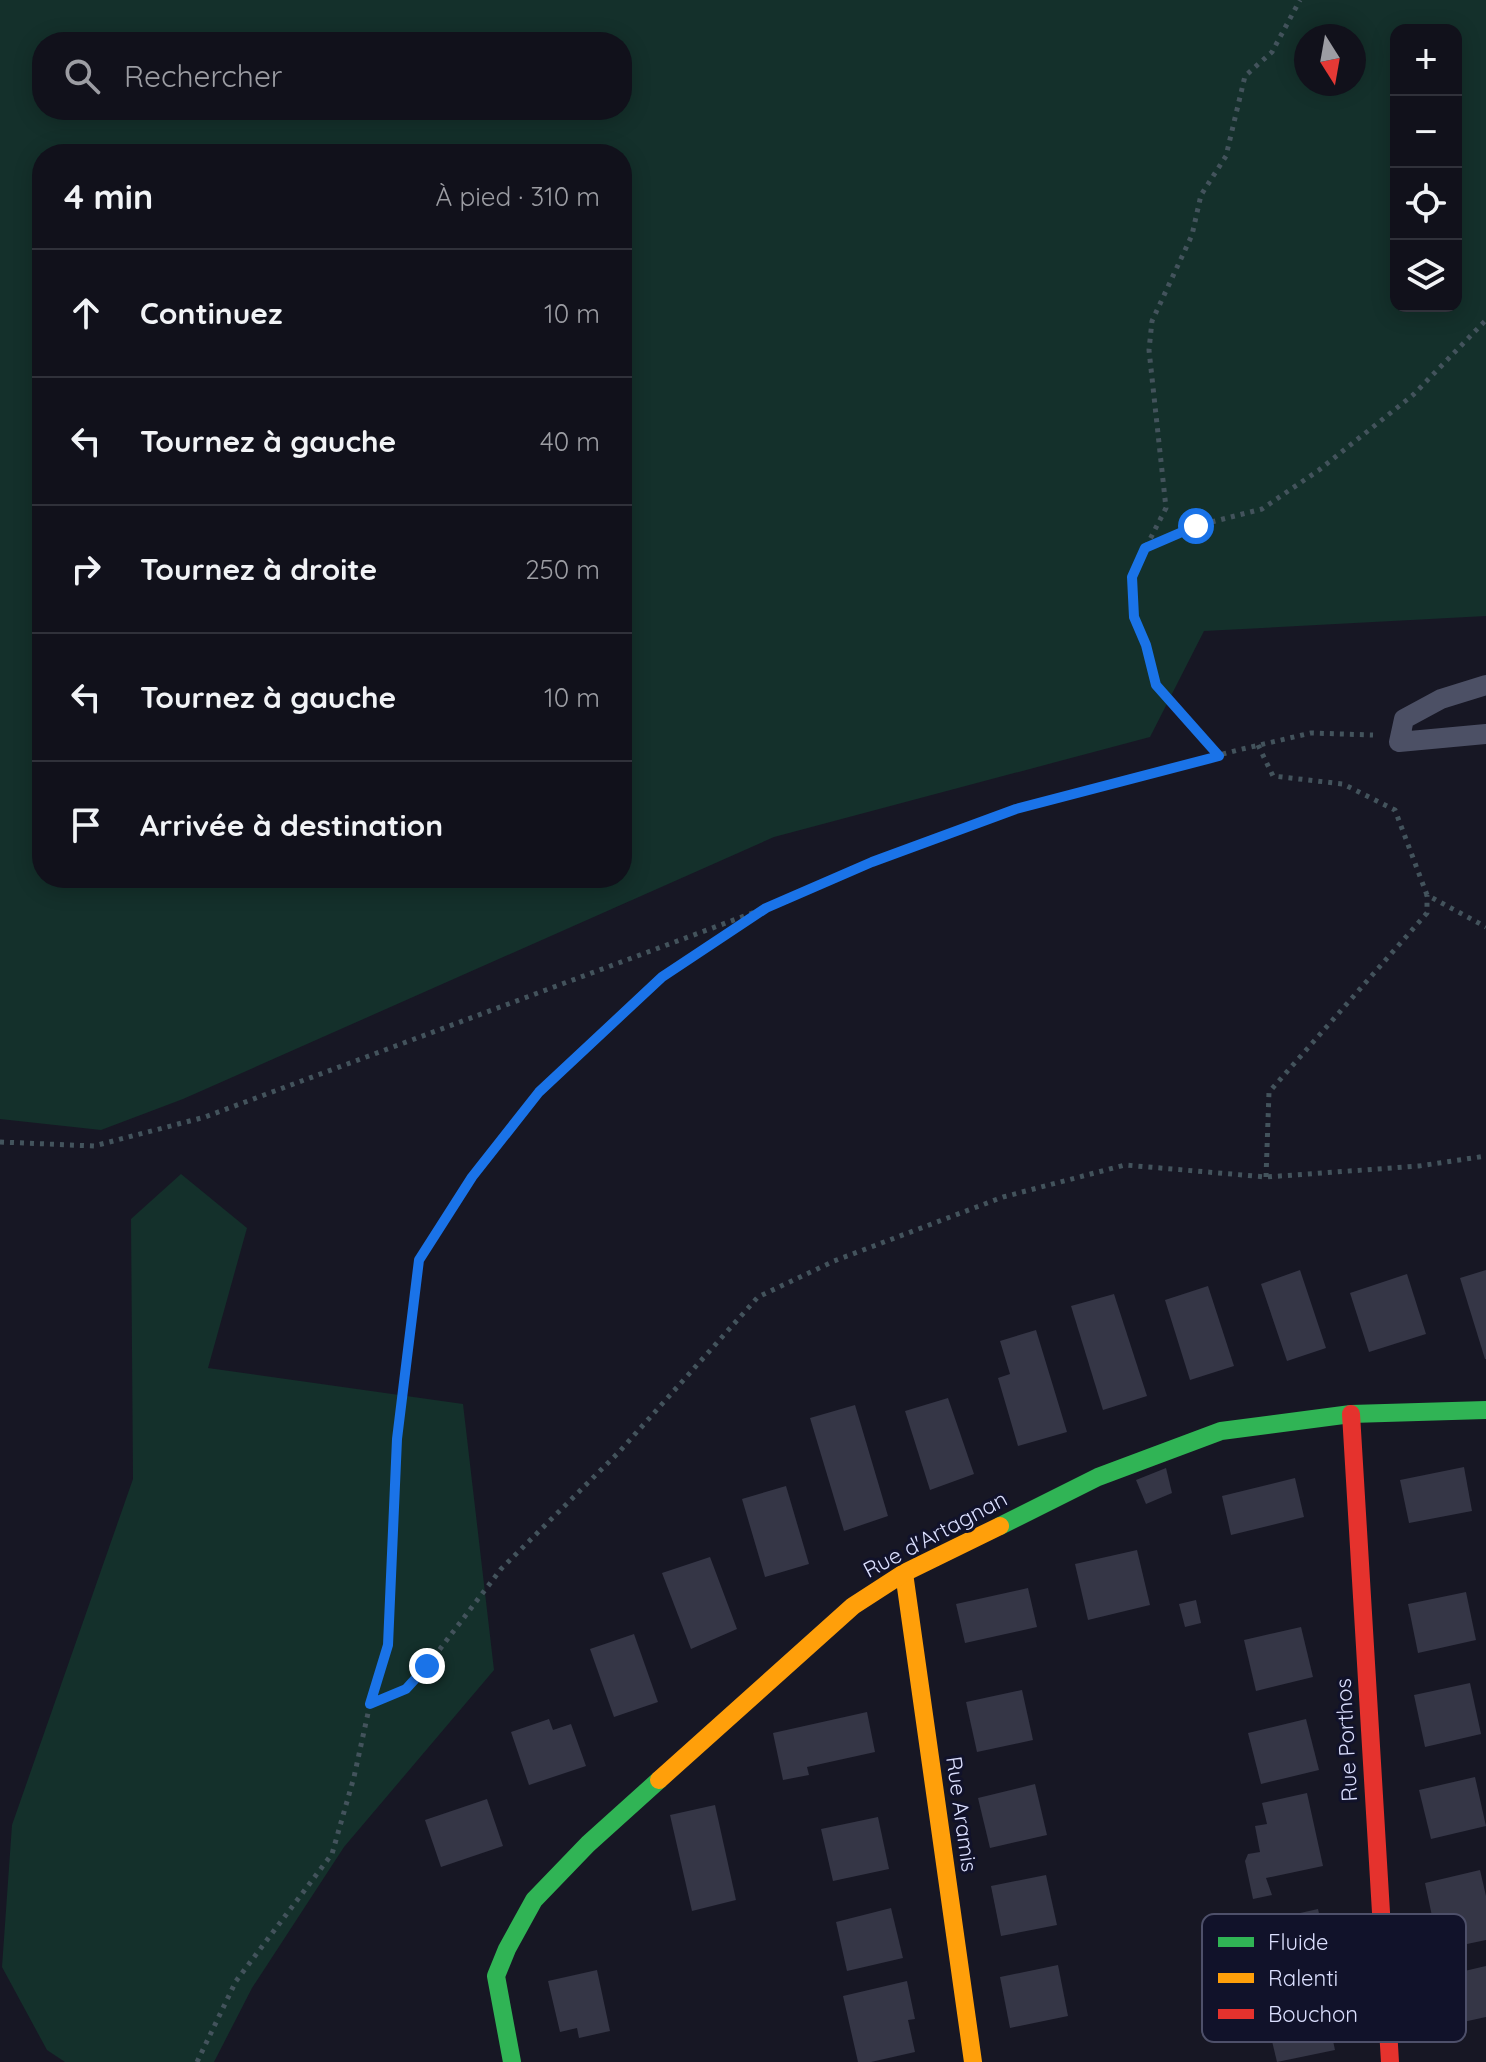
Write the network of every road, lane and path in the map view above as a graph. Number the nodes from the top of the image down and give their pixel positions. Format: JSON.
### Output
{"nodes":[{"id":1,"x":1300,"y":0,"type":"edge"},
{"id":2,"x":1486,"y":320,"type":"edge"},
{"id":3,"x":1145,"y":548,"type":"junction"},
{"id":4,"x":1486,"y":685,"type":"edge"},
{"id":5,"x":1486,"y":734,"type":"edge"},
{"id":6,"x":1399,"y":742,"type":"junction"},
{"id":7,"x":1258,"y":745,"type":"junction"},
{"id":8,"x":1219,"y":756,"type":"junction"},
{"id":9,"x":1427,"y":895,"type":"junction"},
{"id":10,"x":766,"y":908,"type":"junction"},
{"id":11,"x":1486,"y":927,"type":"edge"},
{"id":12,"x":0,"y":1142,"type":"edge"},
{"id":13,"x":1486,"y":1156,"type":"edge"},
{"id":14,"x":1266,"y":1177,"type":"junction"},
{"id":15,"x":1486,"y":1410,"type":"edge"},
{"id":16,"x":1351,"y":1414,"type":"junction"},
{"id":17,"x":904,"y":1573,"type":"junction"},
{"id":18,"x":370,"y":1704,"type":"junction"},
{"id":19,"x":1381,"y":1914,"type":"edge"},
{"id":20,"x":1389,"y":2042,"type":"edge"},
{"id":21,"x":197,"y":2062,"type":"edge"},
{"id":22,"x":512,"y":2062,"type":"edge"},
{"id":23,"x":973,"y":2062,"type":"edge"},
{"id":24,"x":1390,"y":2062,"type":"edge"}],
"edges":[{"from":1,"to":3,"type":"path"},
{"from":2,"to":3,"type":"path"},
{"from":3,"to":8,"type":"path"},
{"from":4,"to":6,"type":"lane"},
{"from":5,"to":6,"type":"lane"},
{"from":6,"to":7,"type":"path"},
{"from":7,"to":8,"type":"path"},
{"from":7,"to":9,"type":"path"},
{"from":8,"to":10,"type":"path"},
{"from":9,"to":11,"type":"path"},
{"from":9,"to":14,"type":"path"},
{"from":10,"to":12,"type":"path"},
{"from":10,"to":18,"type":"path"},
{"from":13,"to":14,"type":"path"},
{"from":14,"to":18,"type":"path"},
{"from":15,"to":16,"type":"street","name":"Rue d'Artagnan"},
{"from":16,"to":17,"type":"street","name":"Rue d'Artagnan"},
{"from":16,"to":19,"type":"street","name":"Rue Porthos"},
{"from":17,"to":22,"type":"street","name":"Rue d'Artagnan"},
{"from":17,"to":23,"type":"street","name":"Rue Aramis"},
{"from":18,"to":21,"type":"path"},
{"from":20,"to":24,"type":"street","name":"Rue Porthos"}]}
